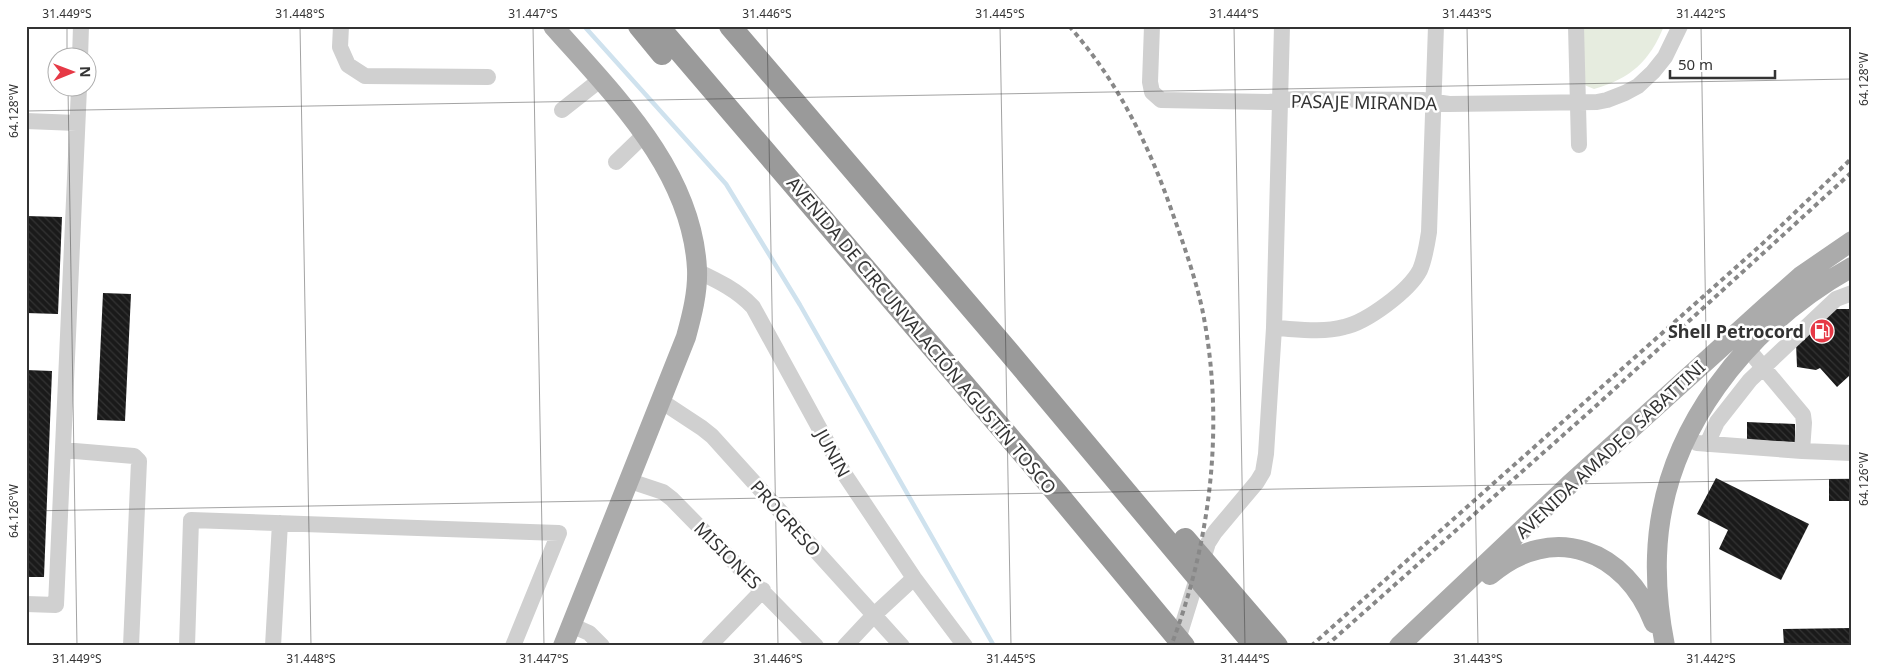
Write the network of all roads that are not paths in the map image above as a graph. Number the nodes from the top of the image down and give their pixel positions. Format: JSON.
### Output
{"nodes":[{"id":1,"x":81,"y":26,"type":"edge"},
{"id":2,"x":341,"y":26,"type":"edge"},
{"id":3,"x":553,"y":26,"type":"edge"},
{"id":4,"x":638,"y":26,"type":"edge"},
{"id":5,"x":658,"y":26,"type":"edge"},
{"id":6,"x":730,"y":26,"type":"edge"},
{"id":7,"x":1152,"y":26,"type":"edge"},
{"id":8,"x":1282,"y":26,"type":"edge"},
{"id":9,"x":1436,"y":26,"type":"edge"},
{"id":10,"x":1576,"y":26,"type":"edge"},
{"id":11,"x":1680,"y":26,"type":"edge"},
{"id":12,"x":80,"y":48,"type":"edge"},
{"id":13,"x":488,"y":77,"type":"dead end"},
{"id":14,"x":600,"y":80,"type":"junction"},
{"id":15,"x":78,"y":98,"type":"edge"},
{"id":16,"x":1280,"y":101,"type":"junction"},
{"id":17,"x":1435,"y":102,"type":"junction"},
{"id":18,"x":1579,"y":102,"type":"junction"},
{"id":19,"x":562,"y":110,"type":"dead end"},
{"id":20,"x":26,"y":121,"type":"edge"},
{"id":21,"x":77,"y":123,"type":"junction"},
{"id":22,"x":644,"y":135,"type":"junction"},
{"id":23,"x":1579,"y":144,"type":"dead end"},
{"id":24,"x":767,"y":154,"type":"junction"},
{"id":25,"x":616,"y":162,"type":"dead end"},
{"id":26,"x":1852,"y":241,"type":"edge"},
{"id":27,"x":1852,"y":267,"type":"edge"},
{"id":28,"x":697,"y":271,"type":"junction"},
{"id":29,"x":1852,"y":293,"type":"edge"},
{"id":30,"x":1274,"y":328,"type":"junction"},
{"id":31,"x":1747,"y":348,"type":"junction"},
{"id":32,"x":1764,"y":367,"type":"junction"},
{"id":33,"x":661,"y":401,"type":"junction"},
{"id":34,"x":1685,"y":441,"type":"junction"},
{"id":35,"x":1707,"y":444,"type":"junction"},
{"id":36,"x":63,"y":450,"type":"junction"},
{"id":37,"x":1802,"y":451,"type":"junction"},
{"id":38,"x":1852,"y":452,"type":"edge"},
{"id":39,"x":630,"y":482,"type":"junction"},
{"id":40,"x":1155,"y":514,"type":"junction"},
{"id":41,"x":280,"y":523,"type":"junction"},
{"id":42,"x":914,"y":578,"type":"junction"},
{"id":43,"x":763,"y":590,"type":"junction"},
{"id":44,"x":26,"y":604,"type":"edge"},
{"id":45,"x":1143,"y":608,"type":"junction"},
{"id":46,"x":874,"y":614,"type":"junction"},
{"id":47,"x":571,"y":625,"type":"junction"},
{"id":48,"x":131,"y":646,"type":"edge"},
{"id":49,"x":187,"y":646,"type":"edge"},
{"id":50,"x":273,"y":646,"type":"edge"},
{"id":51,"x":513,"y":646,"type":"edge"},
{"id":52,"x":563,"y":646,"type":"edge"},
{"id":53,"x":602,"y":646,"type":"edge"},
{"id":54,"x":709,"y":646,"type":"edge"},
{"id":55,"x":816,"y":646,"type":"edge"},
{"id":56,"x":845,"y":646,"type":"edge"},
{"id":57,"x":902,"y":646,"type":"edge"},
{"id":58,"x":965,"y":646,"type":"edge"},
{"id":59,"x":1164,"y":646,"type":"edge"},
{"id":60,"x":1176,"y":646,"type":"edge"},
{"id":61,"x":1184,"y":646,"type":"edge"},
{"id":62,"x":1255,"y":646,"type":"edge"},
{"id":63,"x":1277,"y":646,"type":"edge"},
{"id":64,"x":1399,"y":646,"type":"edge"},
{"id":65,"x":1414,"y":646,"type":"edge"},
{"id":66,"x":1664,"y":646,"type":"edge"}],
"edges":[{"from":1,"to":12,"type":"street"},
{"from":2,"to":13,"type":"street"},
{"from":3,"to":14,"type":"main road"},
{"from":4,"to":24,"type":"highway"},
{"from":5,"to":24,"type":"highway","name":"AVENIDA DE CIRCUNVALACIÓN AGUSTÍN TOSCO"},
{"from":6,"to":40,"type":"highway"},
{"from":7,"to":16,"type":"street","name":"PASAJE MIRANDA"},
{"from":8,"to":16,"type":"street"},
{"from":9,"to":17,"type":"street"},
{"from":10,"to":18,"type":"street"},
{"from":11,"to":18,"type":"street","name":"PASAJE MIRANDA"},
{"from":14,"to":19,"type":"street"},
{"from":14,"to":22,"type":"main road"},
{"from":15,"to":21,"type":"street"},
{"from":16,"to":17,"type":"street","name":"PASAJE MIRANDA"},
{"from":16,"to":30,"type":"street"},
{"from":17,"to":18,"type":"street","name":"PASAJE MIRANDA"},
{"from":17,"to":30,"type":"street"},
{"from":18,"to":23,"type":"street"},
{"from":20,"to":21,"type":"street"},
{"from":21,"to":36,"type":"street"},
{"from":22,"to":25,"type":"street"},
{"from":22,"to":28,"type":"main road"},
{"from":24,"to":45,"type":"highway","name":"AVENIDA DE CIRCUNVALACIÓN AGUSTÍN TOSCO"},
{"from":26,"to":64,"type":"main road","name":"AVENIDA AMADEO SABATTINI"},
{"from":27,"to":31,"type":"main road","name":"AVENIDA AMADEO SABATTINI"},
{"from":28,"to":33,"type":"main road"},
{"from":28,"to":42,"type":"street","name":"JUNIN"},
{"from":29,"to":32,"type":"street"},
{"from":30,"to":60,"type":"street"},
{"from":31,"to":32,"type":"street"},
{"from":31,"to":34,"type":"main road","name":"AVENIDA AMADEO SABATTINI"},
{"from":32,"to":35,"type":"street"},
{"from":32,"to":37,"type":"street"},
{"from":33,"to":39,"type":"main road"},
{"from":33,"to":46,"type":"street","name":"PROGRESO"},
{"from":34,"to":35,"type":"street"},
{"from":34,"to":66,"type":"main road","name":"AVENIDA AMADEO SABATTINI"},
{"from":35,"to":37,"type":"street"},
{"from":36,"to":44,"type":"street"},
{"from":36,"to":48,"type":"street"},
{"from":37,"to":38,"type":"street"},
{"from":39,"to":43,"type":"street","name":"MISIONES"},
{"from":39,"to":47,"type":"main road"},
{"from":40,"to":62,"type":"highway"},
{"from":40,"to":63,"type":"highway"},
{"from":41,"to":49,"type":"street"},
{"from":41,"to":50,"type":"street"},
{"from":41,"to":51,"type":"street"},
{"from":42,"to":46,"type":"street"},
{"from":42,"to":58,"type":"street","name":"JUNIN"},
{"from":43,"to":54,"type":"street"},
{"from":43,"to":55,"type":"street","name":"MISIONES"},
{"from":45,"to":59,"type":"highway"},
{"from":45,"to":61,"type":"highway","name":"AVENIDA DE CIRCUNVALACIÓN AGUSTÍN TOSCO"},
{"from":46,"to":56,"type":"street"},
{"from":46,"to":57,"type":"street","name":"PROGRESO"},
{"from":47,"to":52,"type":"main road"},
{"from":47,"to":53,"type":"street"},
{"from":65,"to":66,"type":"main road"}]}
